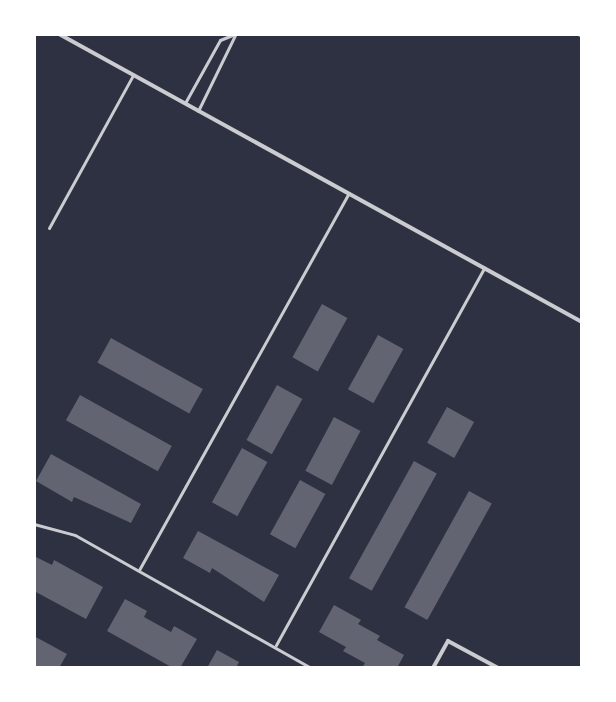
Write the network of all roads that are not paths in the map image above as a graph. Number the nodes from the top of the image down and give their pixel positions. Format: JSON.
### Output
{"nodes":[{"id":1,"x":59,"y":34,"type":"edge"},
{"id":2,"x":235,"y":34,"type":"edge"},
{"id":3,"x":133,"y":75,"type":"junction"},
{"id":4,"x":184,"y":103,"type":"junction"},
{"id":5,"x":198,"y":111,"type":"junction"},
{"id":6,"x":348,"y":194,"type":"junction"},
{"id":7,"x":49,"y":228,"type":"dead end"},
{"id":8,"x":484,"y":268,"type":"junction"},
{"id":9,"x":582,"y":322,"type":"edge"},
{"id":10,"x":34,"y":524,"type":"edge"},
{"id":11,"x":139,"y":570,"type":"junction"},
{"id":12,"x":276,"y":645,"type":"junction"},
{"id":13,"x":311,"y":668,"type":"edge"},
{"id":14,"x":433,"y":668,"type":"edge"},
{"id":15,"x":498,"y":668,"type":"edge"}],
"edges":[{"from":1,"to":3,"type":"street"},
{"from":2,"to":4,"type":"street"},
{"from":2,"to":5,"type":"street"},
{"from":3,"to":4,"type":"street"},
{"from":3,"to":7,"type":"street"},
{"from":4,"to":5,"type":"street"},
{"from":5,"to":6,"type":"street"},
{"from":6,"to":8,"type":"street"},
{"from":6,"to":11,"type":"street"},
{"from":8,"to":9,"type":"street"},
{"from":8,"to":12,"type":"street"},
{"from":10,"to":11,"type":"street"},
{"from":11,"to":12,"type":"street"},
{"from":12,"to":13,"type":"street"},
{"from":14,"to":15,"type":"street"}]}
